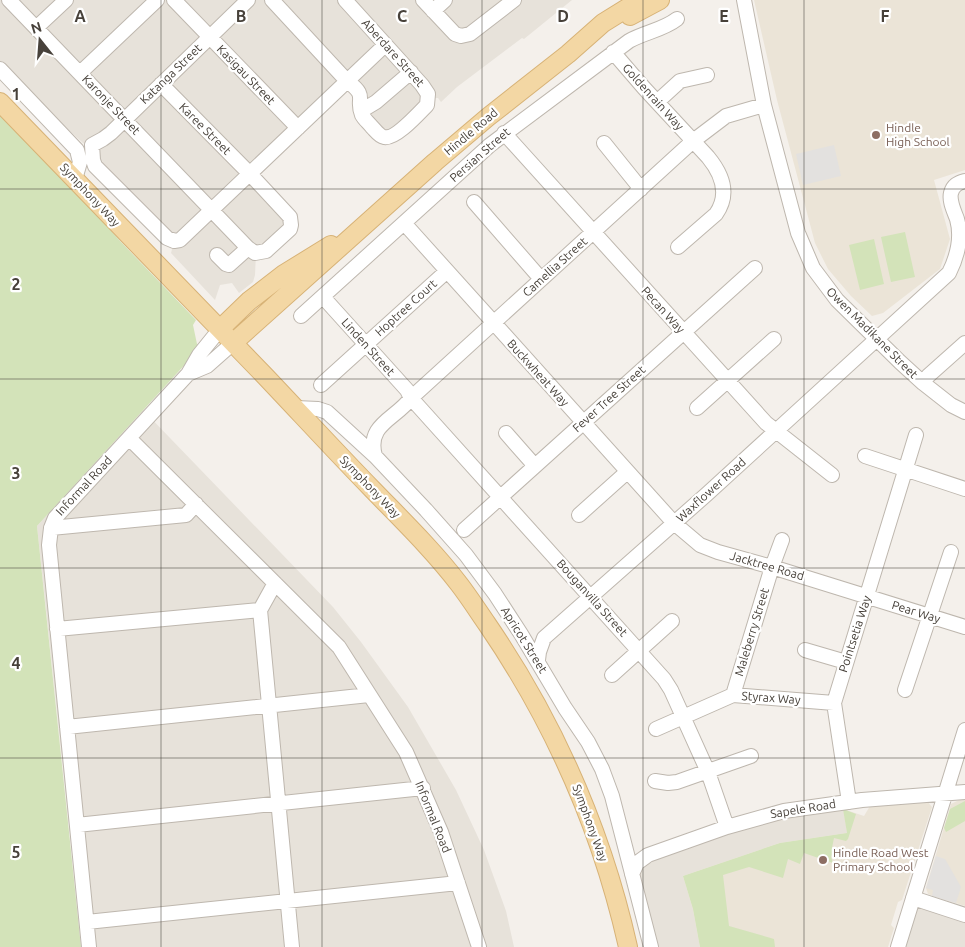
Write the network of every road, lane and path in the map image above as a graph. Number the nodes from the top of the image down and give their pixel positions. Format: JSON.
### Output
{"nodes":[{"id":1,"x":9,"y":0,"type":"edge"},
{"id":2,"x":66,"y":0,"type":"edge"},
{"id":3,"x":157,"y":0,"type":"edge"},
{"id":4,"x":174,"y":0,"type":"edge"},
{"id":5,"x":248,"y":0,"type":"edge"},
{"id":6,"x":272,"y":0,"type":"edge"},
{"id":7,"x":345,"y":0,"type":"edge"},
{"id":8,"x":423,"y":0,"type":"edge"},
{"id":9,"x":445,"y":0,"type":"edge"},
{"id":10,"x":514,"y":0,"type":"edge"},
{"id":11,"x":640,"y":0,"type":"edge"},
{"id":12,"x":660,"y":0,"type":"edge"},
{"id":13,"x":734,"y":0,"type":"edge"},
{"id":14,"x":744,"y":0,"type":"edge"},
{"id":15,"x":433,"y":11,"type":"junction"},
{"id":16,"x":677,"y":19,"type":"dead end"},
{"id":17,"x":36,"y":28,"type":"junction"},
{"id":18,"x":209,"y":37,"type":"junction"},
{"id":19,"x":385,"y":45,"type":"junction"},
{"id":20,"x":613,"y":52,"type":"junction"},
{"id":21,"x":568,"y":54,"type":"junction"},
{"id":22,"x":0,"y":69,"type":"edge"},
{"id":23,"x":411,"y":72,"type":"junction"},
{"id":24,"x":80,"y":73,"type":"junction"},
{"id":25,"x":707,"y":76,"type":"dead end"},
{"id":26,"x":347,"y":81,"type":"junction"},
{"id":27,"x":160,"y":84,"type":"junction"},
{"id":28,"x":761,"y":90,"type":"junction"},
{"id":29,"x":0,"y":102,"type":"edge"},
{"id":30,"x":657,"y":102,"type":"junction"},
{"id":31,"x":764,"y":105,"type":"junction"},
{"id":32,"x":361,"y":111,"type":"junction"},
{"id":33,"x":44,"y":114,"type":"junction"},
{"id":34,"x":124,"y":119,"type":"junction"},
{"id":35,"x":298,"y":128,"type":"junction"},
{"id":36,"x":504,"y":133,"type":"junction"},
{"id":37,"x":693,"y":141,"type":"junction"},
{"id":38,"x":604,"y":143,"type":"dead end"},
{"id":39,"x":92,"y":145,"type":"junction"},
{"id":40,"x":250,"y":174,"type":"junction"},
{"id":41,"x":75,"y":179,"type":"junction"},
{"id":42,"x":965,"y":181,"type":"edge"},
{"id":43,"x":641,"y":189,"type":"junction"},
{"id":44,"x":474,"y":202,"type":"dead end"},
{"id":45,"x":212,"y":211,"type":"junction"},
{"id":46,"x":378,"y":214,"type":"junction"},
{"id":47,"x":404,"y":223,"type":"junction"},
{"id":48,"x":593,"y":232,"type":"junction"},
{"id":49,"x":678,"y":247,"type":"dead end"},
{"id":50,"x":248,"y":248,"type":"junction"},
{"id":51,"x":217,"y":255,"type":"dead end"},
{"id":52,"x":755,"y":268,"type":"dead end"},
{"id":53,"x":447,"y":271,"type":"junction"},
{"id":54,"x":541,"y":279,"type":"junction"},
{"id":55,"x":323,"y":296,"type":"junction"},
{"id":56,"x":301,"y":316,"type":"dead end"},
{"id":57,"x":493,"y":323,"type":"junction"},
{"id":58,"x":220,"y":329,"type":"junction"},
{"id":59,"x":683,"y":333,"type":"junction"},
{"id":60,"x":774,"y":339,"type":"dead end"},
{"id":61,"x":876,"y":340,"type":"junction"},
{"id":62,"x":233,"y":343,"type":"junction"},
{"id":63,"x":965,"y":343,"type":"edge"},
{"id":64,"x":366,"y":344,"type":"junction"},
{"id":65,"x":188,"y":374,"type":"junction"},
{"id":66,"x":928,"y":376,"type":"dead end"},
{"id":67,"x":727,"y":381,"type":"junction"},
{"id":68,"x":321,"y":385,"type":"dead end"},
{"id":69,"x":411,"y":398,"type":"junction"},
{"id":70,"x":296,"y":408,"type":"junction"},
{"id":71,"x":697,"y":408,"type":"dead end"},
{"id":72,"x":965,"y":412,"type":"edge"},
{"id":73,"x":583,"y":422,"type":"junction"},
{"id":74,"x":775,"y":431,"type":"junction"},
{"id":75,"x":506,"y":433,"type":"dead end"},
{"id":76,"x":916,"y":435,"type":"dead end"},
{"id":77,"x":129,"y":438,"type":"junction"},
{"id":78,"x":375,"y":456,"type":"junction"},
{"id":79,"x":865,"y":456,"type":"dead end"},
{"id":80,"x":534,"y":466,"type":"junction"},
{"id":81,"x":905,"y":470,"type":"junction"},
{"id":82,"x":627,"y":472,"type":"junction"},
{"id":83,"x":832,"y":475,"type":"dead end"},
{"id":84,"x":965,"y":489,"type":"edge"},
{"id":85,"x":500,"y":496,"type":"junction"},
{"id":86,"x":196,"y":504,"type":"junction"},
{"id":87,"x":579,"y":515,"type":"dead end"},
{"id":88,"x":674,"y":523,"type":"junction"},
{"id":89,"x":50,"y":528,"type":"junction"},
{"id":90,"x":464,"y":530,"type":"dead end"},
{"id":91,"x":782,"y":540,"type":"dead end"},
{"id":92,"x":951,"y":552,"type":"dead end"},
{"id":93,"x":772,"y":567,"type":"junction"},
{"id":94,"x":275,"y":583,"type":"junction"},
{"id":95,"x":591,"y":597,"type":"junction"},
{"id":96,"x":867,"y":597,"type":"junction"},
{"id":97,"x":260,"y":610,"type":"junction"},
{"id":98,"x":930,"y":616,"type":"junction"},
{"id":99,"x":672,"y":621,"type":"dead end"},
{"id":100,"x":965,"y":627,"type":"edge"},
{"id":101,"x":57,"y":629,"type":"junction"},
{"id":102,"x":521,"y":634,"type":"junction"},
{"id":103,"x":544,"y":638,"type":"junction"},
{"id":104,"x":639,"y":650,"type":"junction"},
{"id":105,"x":805,"y":650,"type":"dead end"},
{"id":106,"x":538,"y":660,"type":"junction"},
{"id":107,"x":846,"y":662,"type":"junction"},
{"id":108,"x":612,"y":676,"type":"dead end"},
{"id":109,"x":905,"y":690,"type":"dead end"},
{"id":110,"x":369,"y":695,"type":"junction"},
{"id":111,"x":733,"y":695,"type":"junction"},
{"id":112,"x":834,"y":703,"type":"junction"},
{"id":113,"x":270,"y":706,"type":"junction"},
{"id":114,"x":683,"y":716,"type":"junction"},
{"id":115,"x":67,"y":727,"type":"junction"},
{"id":116,"x":656,"y":729,"type":"dead end"},
{"id":117,"x":965,"y":730,"type":"edge"},
{"id":118,"x":752,"y":756,"type":"dead end"},
{"id":119,"x":708,"y":772,"type":"junction"},
{"id":120,"x":655,"y":781,"type":"dead end"},
{"id":121,"x":423,"y":788,"type":"junction"},
{"id":122,"x":946,"y":792,"type":"junction"},
{"id":123,"x":965,"y":792,"type":"edge"},
{"id":124,"x":849,"y":802,"type":"junction"},
{"id":125,"x":279,"y":804,"type":"junction"},
{"id":126,"x":77,"y":825,"type":"junction"},
{"id":127,"x":727,"y":826,"type":"junction"},
{"id":128,"x":623,"y":846,"type":"junction"},
{"id":129,"x":648,"y":855,"type":"junction"},
{"id":130,"x":632,"y":874,"type":"junction"},
{"id":131,"x":458,"y":883,"type":"junction"},
{"id":132,"x":913,"y":898,"type":"junction"},
{"id":133,"x":288,"y":901,"type":"junction"},
{"id":134,"x":965,"y":915,"type":"edge"},
{"id":135,"x":87,"y":922,"type":"junction"},
{"id":136,"x":89,"y":947,"type":"edge"},
{"id":137,"x":292,"y":947,"type":"edge"},
{"id":138,"x":479,"y":947,"type":"edge"},
{"id":139,"x":628,"y":947,"type":"edge"},
{"id":140,"x":651,"y":947,"type":"edge"},
{"id":141,"x":898,"y":947,"type":"edge"}],
"edges":[{"from":1,"to":17,"type":"street","name":"Karonje Street"},
{"from":2,"to":17,"type":"street"},
{"from":3,"to":24,"type":"street"},
{"from":4,"to":18,"type":"street","name":"Kasigau Street"},
{"from":5,"to":18,"type":"street","name":"Katanga Street"},
{"from":6,"to":26,"type":"street","name":"Aberdare Street"},
{"from":7,"to":19,"type":"street","name":"Aberdare Street"},
{"from":8,"to":15,"type":"street"},
{"from":9,"to":15,"type":"street"},
{"from":10,"to":15,"type":"street"},
{"from":11,"to":21,"type":"main road","name":"Hindle Road"},
{"from":12,"to":21,"type":"main road","name":"Hindle Road"},
{"from":13,"to":28,"type":"street","name":"Owen Madikane Street"},
{"from":14,"to":28,"type":"street","name":"Owen Madikane Street"},
{"from":16,"to":20,"type":"street","name":"Persian Street"},
{"from":17,"to":24,"type":"street","name":"Karonje Street"},
{"from":18,"to":27,"type":"street","name":"Katanga Street"},
{"from":18,"to":35,"type":"street","name":"Kasigau Street"},
{"from":19,"to":23,"type":"street","name":"Aberdare Street"},
{"from":19,"to":26,"type":"street"},
{"from":20,"to":30,"type":"street","name":"Goldenrain Way"},
{"from":20,"to":36,"type":"street","name":"Persian Street"},
{"from":21,"to":46,"type":"main road","name":"Hindle Road"},
{"from":22,"to":33,"type":"street"},
{"from":23,"to":32,"type":"street"},
{"from":23,"to":32,"type":"street","name":"Aberdare Street"},
{"from":24,"to":34,"type":"street","name":"Karonje Street"},
{"from":25,"to":30,"type":"street"},
{"from":26,"to":32,"type":"street","name":"Aberdare Street"},
{"from":26,"to":35,"type":"street"},
{"from":27,"to":34,"type":"street","name":"Katanga Street"},
{"from":27,"to":40,"type":"street","name":"Karee Street"},
{"from":28,"to":31,"type":"street","name":"Owen Madikane Street"},
{"from":29,"to":41,"type":"main road","name":"Symphony Way"},
{"from":30,"to":37,"type":"street","name":"Goldenrain Way"},
{"from":31,"to":37,"type":"street","name":"Camellia Street"},
{"from":31,"to":61,"type":"street","name":"Owen Madikane Street"},
{"from":33,"to":39,"type":"street"},
{"from":33,"to":41,"type":"street"},
{"from":34,"to":39,"type":"street","name":"Katanga Street"},
{"from":34,"to":45,"type":"street","name":"Karonje Street"},
{"from":35,"to":40,"type":"street"},
{"from":36,"to":47,"type":"street","name":"Persian Street"},
{"from":36,"to":48,"type":"street","name":"Pecan Way"},
{"from":37,"to":43,"type":"street","name":"Camellia Street"},
{"from":37,"to":49,"type":"street","name":"Goldenrain Way"},
{"from":38,"to":43,"type":"street"},
{"from":39,"to":45,"type":"street"},
{"from":40,"to":45,"type":"street"},
{"from":40,"to":50,"type":"street","name":"Karee Street"},
{"from":41,"to":58,"type":"main road","name":"Symphony Way"},
{"from":42,"to":61,"type":"street","name":"Waxflower Road"},
{"from":43,"to":48,"type":"street","name":"Camellia Street"},
{"from":44,"to":54,"type":"street"},
{"from":45,"to":50,"type":"street","name":"Karonje Street"},
{"from":46,"to":58,"type":"main road","name":"Hindle Road"},
{"from":46,"to":62,"type":"main road","name":"Hindle Road"},
{"from":47,"to":53,"type":"street","name":"Buckwheat Way"},
{"from":47,"to":55,"type":"street","name":"Persian Street"},
{"from":48,"to":54,"type":"street","name":"Camellia Street"},
{"from":48,"to":59,"type":"street","name":"Pecan Way"},
{"from":50,"to":51,"type":"street"},
{"from":52,"to":59,"type":"street","name":"Fever Tree Street"},
{"from":53,"to":57,"type":"street","name":"Buckwheat Way"},
{"from":53,"to":64,"type":"street","name":"Hoptree Court"},
{"from":54,"to":57,"type":"street","name":"Camellia Street"},
{"from":55,"to":56,"type":"street","name":"Persian Street"},
{"from":55,"to":64,"type":"street","name":"Linden Street"},
{"from":57,"to":69,"type":"street","name":"Camellia Street"},
{"from":57,"to":73,"type":"street","name":"Buckwheat Way"},
{"from":58,"to":62,"type":"main road","name":"Symphony Way"},
{"from":58,"to":65,"type":"street","name":"Informal Road"},
{"from":59,"to":67,"type":"street","name":"Pecan Way"},
{"from":59,"to":73,"type":"street","name":"Fever Tree Street"},
{"from":60,"to":67,"type":"street"},
{"from":61,"to":72,"type":"street","name":"Owen Madikane Street"},
{"from":61,"to":74,"type":"street","name":"Waxflower Road"},
{"from":62,"to":65,"type":"street","name":"Informal Road"},
{"from":62,"to":70,"type":"main road","name":"Symphony Way"},
{"from":63,"to":66,"type":"street"},
{"from":64,"to":68,"type":"street","name":"Hoptree Court"},
{"from":64,"to":69,"type":"street","name":"Linden Street"},
{"from":65,"to":77,"type":"street","name":"Informal Road"},
{"from":67,"to":71,"type":"street"},
{"from":67,"to":74,"type":"street","name":"Pecan Way"},
{"from":69,"to":78,"type":"street","name":"Camellia Street"},
{"from":69,"to":85,"type":"street","name":"Bouganvilla Street"},
{"from":70,"to":78,"type":"street","name":"Apricot Street"},
{"from":70,"to":139,"type":"main road","name":"Symphony Way"},
{"from":73,"to":80,"type":"street","name":"Fever Tree Street"},
{"from":73,"to":82,"type":"street","name":"Buckwheat Way"},
{"from":74,"to":83,"type":"street","name":"Pecan Way"},
{"from":74,"to":88,"type":"street","name":"Waxflower Road"},
{"from":75,"to":80,"type":"street"},
{"from":76,"to":81,"type":"street"},
{"from":77,"to":86,"type":"street","name":"Informal Road"},
{"from":77,"to":89,"type":"street","name":"Informal Road"},
{"from":78,"to":102,"type":"street","name":"Apricot Street"},
{"from":79,"to":81,"type":"street"},
{"from":80,"to":85,"type":"street","name":"Fever Tree Street"},
{"from":81,"to":84,"type":"street"},
{"from":81,"to":96,"type":"street","name":"Pointsetia Way"},
{"from":82,"to":87,"type":"street"},
{"from":82,"to":88,"type":"street","name":"Buckwheat Way"},
{"from":85,"to":90,"type":"street","name":"Fever Tree Street"},
{"from":85,"to":95,"type":"street","name":"Bouganvilla Street"},
{"from":86,"to":89,"type":"street"},
{"from":86,"to":94,"type":"street","name":"Informal Road"},
{"from":88,"to":93,"type":"street","name":"Jacktree Road"},
{"from":88,"to":95,"type":"street","name":"Waxflower Road"},
{"from":89,"to":101,"type":"street","name":"Informal Road"},
{"from":91,"to":93,"type":"street","name":"Maleberry Street"},
{"from":92,"to":98,"type":"street"},
{"from":93,"to":96,"type":"street","name":"Jacktree Road"},
{"from":93,"to":111,"type":"street","name":"Maleberry Street"},
{"from":94,"to":97,"type":"street"},
{"from":94,"to":110,"type":"street","name":"Informal Road"},
{"from":95,"to":103,"type":"street","name":"Waxflower Road"},
{"from":95,"to":104,"type":"street","name":"Bouganvilla Street"},
{"from":96,"to":98,"type":"street","name":"Pear Way"},
{"from":96,"to":107,"type":"street","name":"Pointsetia Way"},
{"from":97,"to":101,"type":"street"},
{"from":97,"to":113,"type":"street"},
{"from":98,"to":100,"type":"street","name":"Pear Way"},
{"from":98,"to":109,"type":"street"},
{"from":99,"to":104,"type":"street"},
{"from":101,"to":115,"type":"street","name":"Informal Road"},
{"from":102,"to":103,"type":"street"},
{"from":102,"to":106,"type":"street","name":"Apricot Street"},
{"from":103,"to":106,"type":"street"},
{"from":104,"to":108,"type":"street"},
{"from":104,"to":114,"type":"street","name":"Bouganvilla Street"},
{"from":105,"to":107,"type":"street"},
{"from":106,"to":128,"type":"street","name":"Apricot Street"},
{"from":107,"to":112,"type":"street","name":"Pointsetia Way"},
{"from":110,"to":113,"type":"street"},
{"from":110,"to":121,"type":"street","name":"Informal Road"},
{"from":111,"to":112,"type":"street","name":"Styrax Way"},
{"from":111,"to":114,"type":"street","name":"Styrax Way"},
{"from":112,"to":124,"type":"street","name":"Pointsetia Way"},
{"from":113,"to":115,"type":"street"},
{"from":113,"to":125,"type":"street"},
{"from":114,"to":116,"type":"street","name":"Styrax Way"},
{"from":114,"to":119,"type":"street","name":"Bouganvilla Street"},
{"from":115,"to":126,"type":"street","name":"Informal Road"},
{"from":117,"to":122,"type":"street"},
{"from":118,"to":119,"type":"street"},
{"from":119,"to":120,"type":"street"},
{"from":119,"to":127,"type":"street","name":"Bouganvilla Street"},
{"from":121,"to":125,"type":"street"},
{"from":121,"to":131,"type":"street","name":"Informal Road"},
{"from":122,"to":123,"type":"street","name":"Sapele Road"},
{"from":122,"to":124,"type":"street","name":"Sapele Road"},
{"from":122,"to":132,"type":"street"},
{"from":124,"to":127,"type":"street","name":"Sapele Road"},
{"from":125,"to":126,"type":"street"},
{"from":125,"to":133,"type":"street"},
{"from":126,"to":135,"type":"street","name":"Informal Road"},
{"from":127,"to":129,"type":"street","name":"Sapele Road"},
{"from":128,"to":129,"type":"street"},
{"from":128,"to":130,"type":"street","name":"Apricot Street"},
{"from":129,"to":130,"type":"street","name":"Sapele Road"},
{"from":130,"to":140,"type":"street","name":"Apricot Street"},
{"from":131,"to":133,"type":"street"},
{"from":131,"to":138,"type":"street","name":"Informal Road"},
{"from":132,"to":134,"type":"street"},
{"from":132,"to":141,"type":"street"},
{"from":133,"to":135,"type":"street"},
{"from":133,"to":137,"type":"street"},
{"from":135,"to":136,"type":"street","name":"Informal Road"}]}
